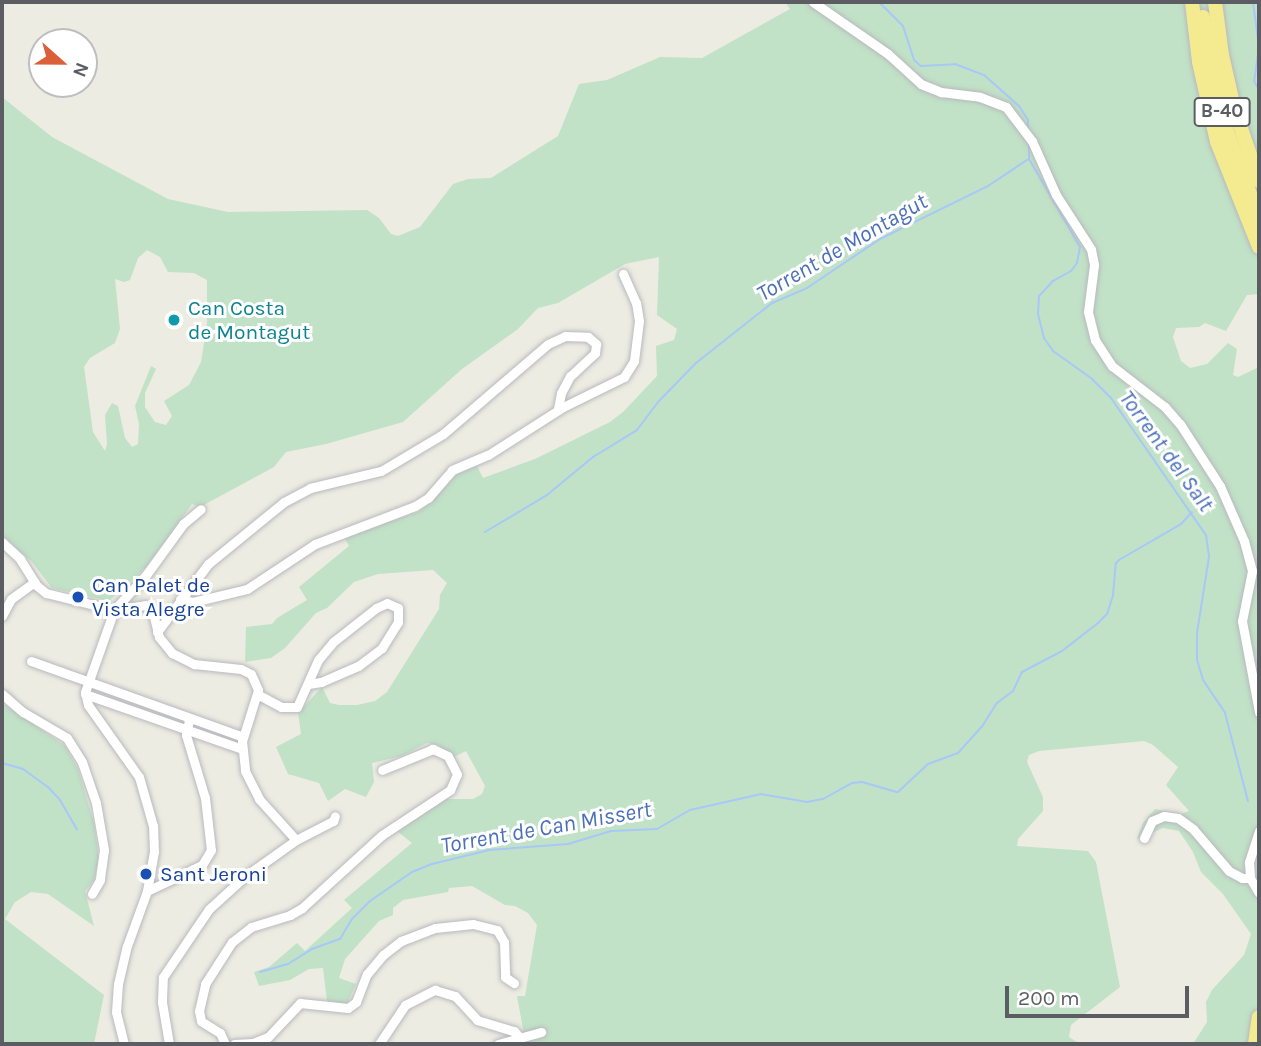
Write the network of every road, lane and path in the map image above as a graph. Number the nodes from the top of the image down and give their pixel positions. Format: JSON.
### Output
{"nodes":[{"id":1,"x":813,"y":2,"type":"edge"},
{"id":2,"x":1192,"y":2,"type":"edge"},
{"id":3,"x":1201,"y":2,"type":"edge"},
{"id":4,"x":1215,"y":2,"type":"edge"},
{"id":5,"x":1259,"y":181,"type":"edge"},
{"id":6,"x":1259,"y":218,"type":"edge"},
{"id":7,"x":1259,"y":247,"type":"edge"},
{"id":8,"x":624,"y":274,"type":"dead end"},
{"id":9,"x":558,"y":410,"type":"junction"},
{"id":10,"x":201,"y":509,"type":"dead end"},
{"id":11,"x":2,"y":542,"type":"edge"},
{"id":12,"x":34,"y":582,"type":"junction"},
{"id":13,"x":180,"y":599,"type":"junction"},
{"id":14,"x":114,"y":610,"type":"junction"},
{"id":15,"x":2,"y":617,"type":"edge"},
{"id":16,"x":157,"y":632,"type":"junction"},
{"id":17,"x":31,"y":661,"type":"dead end"},
{"id":18,"x":87,"y":681,"type":"junction"},
{"id":19,"x":308,"y":684,"type":"junction"},
{"id":20,"x":2,"y":694,"type":"edge"},
{"id":21,"x":85,"y":694,"type":"junction"},
{"id":22,"x":257,"y":694,"type":"junction"},
{"id":23,"x":1259,"y":712,"type":"edge"},
{"id":24,"x":189,"y":719,"type":"junction"},
{"id":25,"x":186,"y":729,"type":"junction"},
{"id":26,"x":243,"y":737,"type":"junction"},
{"id":27,"x":242,"y":749,"type":"junction"},
{"id":28,"x":382,"y":770,"type":"dead end"},
{"id":29,"x":335,"y":816,"type":"dead end"},
{"id":30,"x":1259,"y":831,"type":"edge"},
{"id":31,"x":1143,"y":838,"type":"dead end"},
{"id":32,"x":296,"y":840,"type":"junction"},
{"id":33,"x":1250,"y":878,"type":"junction"},
{"id":34,"x":147,"y":891,"type":"junction"},
{"id":35,"x":1259,"y":893,"type":"edge"},
{"id":36,"x":92,"y":894,"type":"dead end"},
{"id":37,"x":514,"y":983,"type":"dead end"},
{"id":38,"x":1259,"y":1017,"type":"edge"},
{"id":39,"x":541,"y":1032,"type":"dead end"},
{"id":40,"x":520,"y":1038,"type":"junction"},
{"id":41,"x":124,"y":1044,"type":"edge"},
{"id":42,"x":169,"y":1044,"type":"edge"},
{"id":43,"x":225,"y":1044,"type":"edge"},
{"id":44,"x":234,"y":1044,"type":"edge"},
{"id":45,"x":379,"y":1044,"type":"edge"},
{"id":46,"x":498,"y":1044,"type":"edge"},
{"id":47,"x":1255,"y":1044,"type":"edge"}],
"edges":[{"from":1,"to":23,"type":"street"},
{"from":2,"to":7,"type":"highway"},
{"from":3,"to":6,"type":"highway","number":"B-40"},
{"from":4,"to":5,"type":"highway","number":"B-40"},
{"from":8,"to":9,"type":"street"},
{"from":9,"to":13,"type":"street"},
{"from":9,"to":13,"type":"street"},
{"from":10,"to":14,"type":"street"},
{"from":11,"to":12,"type":"street"},
{"from":12,"to":14,"type":"street"},
{"from":12,"to":15,"type":"street"},
{"from":13,"to":16,"type":"street"},
{"from":14,"to":16,"type":"street"},
{"from":14,"to":18,"type":"street"},
{"from":16,"to":22,"type":"street"},
{"from":17,"to":18,"type":"street"},
{"from":18,"to":21,"type":"street"},
{"from":18,"to":24,"type":"street"},
{"from":19,"to":19,"type":"street"},
{"from":19,"to":22,"type":"street"},
{"from":20,"to":36,"type":"street"},
{"from":21,"to":25,"type":"street"},
{"from":21,"to":34,"type":"street"},
{"from":22,"to":26,"type":"street"},
{"from":24,"to":25,"type":"street"},
{"from":24,"to":26,"type":"street"},
{"from":25,"to":27,"type":"street"},
{"from":25,"to":34,"type":"street"},
{"from":26,"to":27,"type":"street"},
{"from":27,"to":32,"type":"street"},
{"from":28,"to":43,"type":"street"},
{"from":29,"to":32,"type":"street"},
{"from":30,"to":33,"type":"street"},
{"from":31,"to":33,"type":"street"},
{"from":32,"to":42,"type":"street"},
{"from":33,"to":35,"type":"street"},
{"from":34,"to":41,"type":"street"},
{"from":37,"to":44,"type":"street"},
{"from":38,"to":47,"type":"highway"},
{"from":39,"to":40,"type":"street"},
{"from":40,"to":45,"type":"street"},
{"from":40,"to":46,"type":"street"}]}
